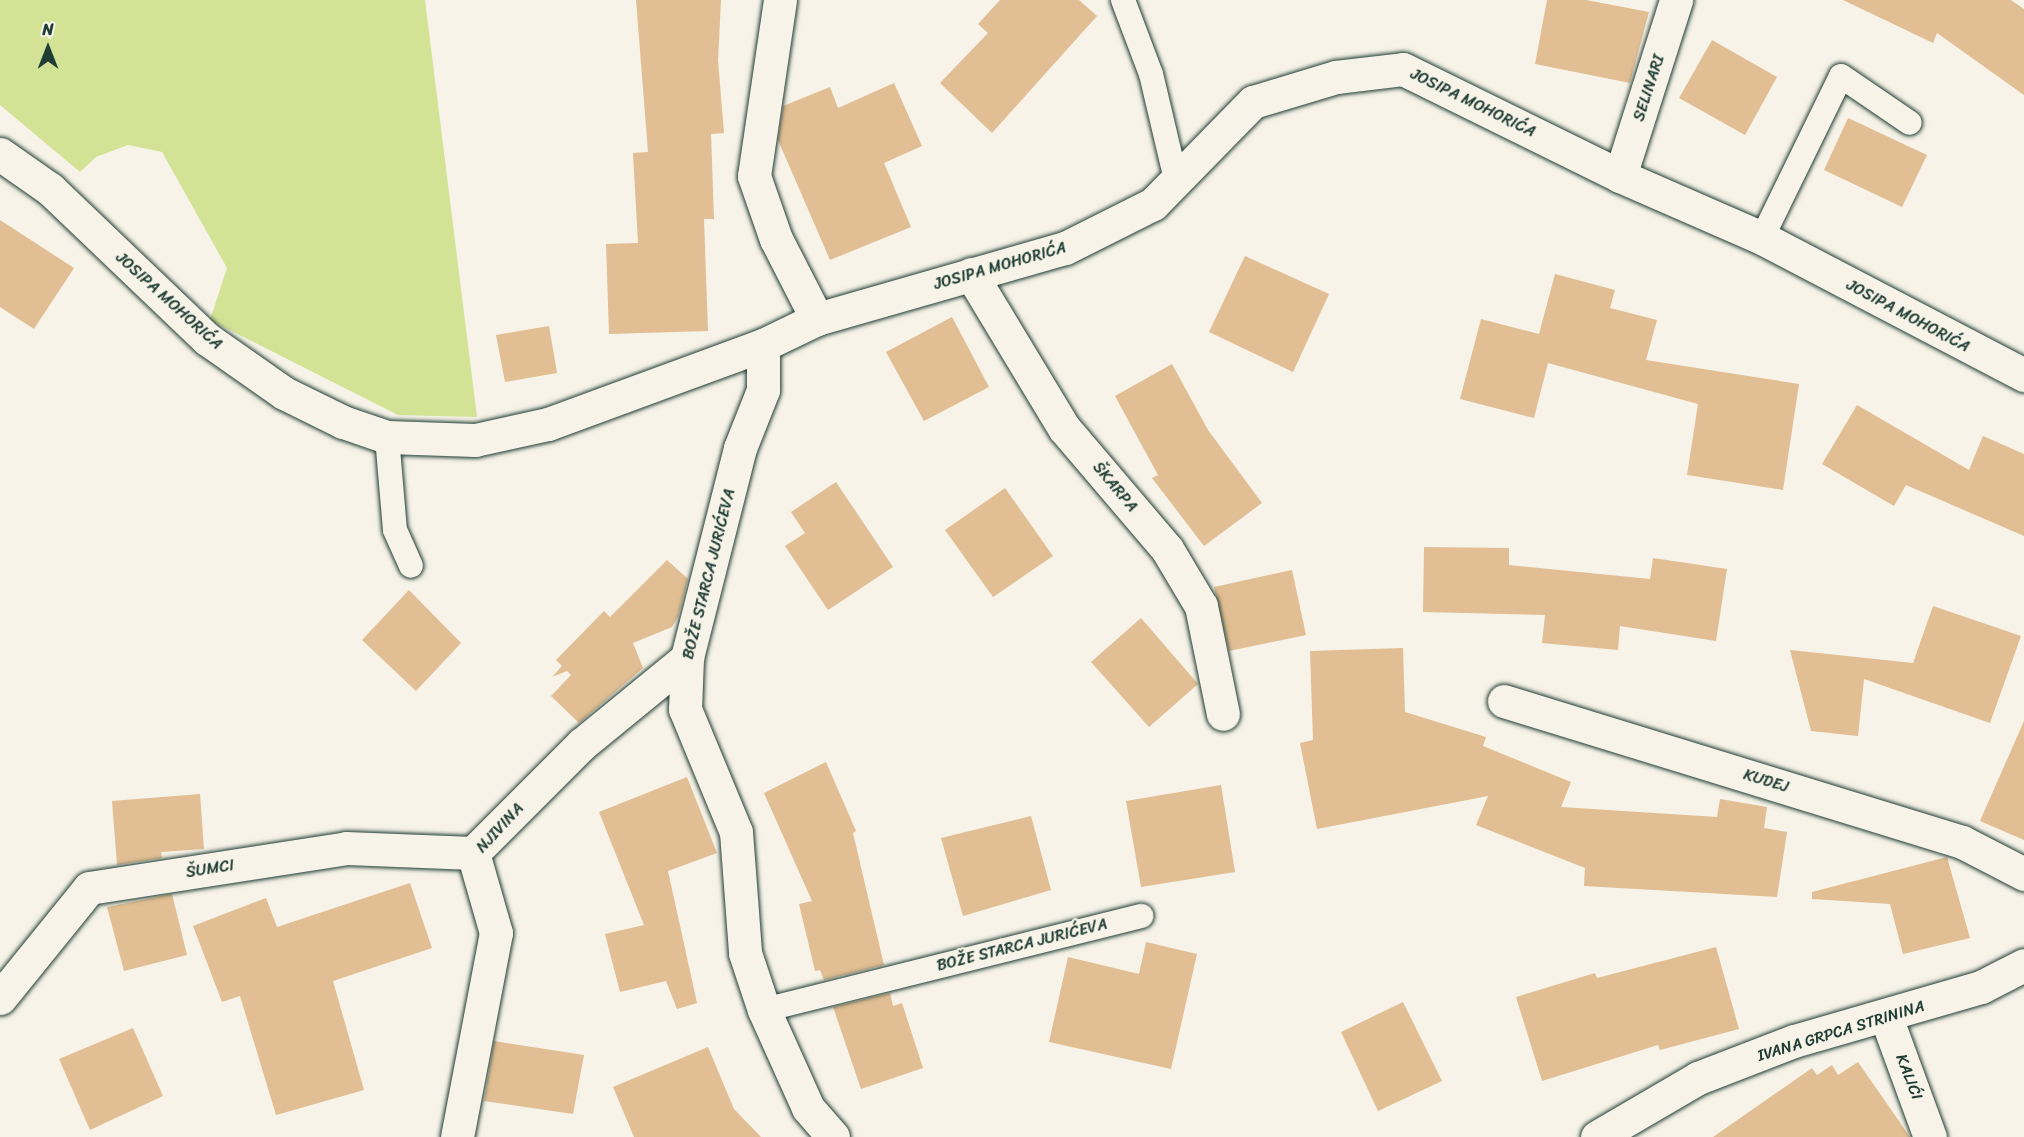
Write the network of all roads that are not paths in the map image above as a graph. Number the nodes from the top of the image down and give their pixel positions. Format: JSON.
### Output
{"nodes":[{"id":1,"x":780,"y":0,"type":"edge"},
{"id":2,"x":1123,"y":0,"type":"edge"},
{"id":3,"x":1676,"y":0,"type":"edge"},
{"id":4,"x":1910,"y":123,"type":"dead end"},
{"id":5,"x":0,"y":154,"type":"edge"},
{"id":6,"x":1620,"y":176,"type":"junction"},
{"id":7,"x":1177,"y":184,"type":"junction"},
{"id":8,"x":1762,"y":238,"type":"junction"},
{"id":9,"x":971,"y":274,"type":"junction"},
{"id":10,"x":817,"y":319,"type":"junction"},
{"id":11,"x":763,"y":345,"type":"junction"},
{"id":12,"x":2024,"y":375,"type":"edge"},
{"id":13,"x":387,"y":437,"type":"junction"},
{"id":14,"x":411,"y":566,"type":"dead end"},
{"id":15,"x":687,"y":658,"type":"junction"},
{"id":16,"x":1504,"y":701,"type":"dead end"},
{"id":17,"x":1223,"y":714,"type":"dead end"},
{"id":18,"x":473,"y":853,"type":"junction"},
{"id":19,"x":2024,"y":874,"type":"edge"},
{"id":20,"x":1141,"y":916,"type":"dead end"},
{"id":21,"x":2024,"y":966,"type":"edge"},
{"id":22,"x":5,"y":982,"type":"edge"},
{"id":23,"x":764,"y":1010,"type":"junction"},
{"id":24,"x":1886,"y":1017,"type":"junction"},
{"id":25,"x":457,"y":1137,"type":"edge"},
{"id":26,"x":833,"y":1137,"type":"edge"},
{"id":27,"x":1597,"y":1137,"type":"edge"},
{"id":28,"x":1930,"y":1137,"type":"edge"}],
"edges":[{"from":1,"to":10,"type":"street"},
{"from":2,"to":7,"type":"lane"},
{"from":3,"to":6,"type":"street","name":"SELINARI"},
{"from":4,"to":8,"type":"lane"},
{"from":5,"to":13,"type":"street","name":"JOSIPA MOHORIĆA"},
{"from":6,"to":7,"type":"street","name":"JOSIPA MOHORIĆA"},
{"from":6,"to":8,"type":"street","name":"JOSIPA MOHORIĆA"},
{"from":7,"to":9,"type":"street","name":"JOSIPA MOHORIĆA"},
{"from":8,"to":12,"type":"street","name":"JOSIPA MOHORIĆA"},
{"from":9,"to":10,"type":"street","name":"JOSIPA MOHORIĆA"},
{"from":9,"to":17,"type":"street","name":"ŠKARPA"},
{"from":10,"to":11,"type":"street","name":"JOSIPA MOHORIĆA"},
{"from":11,"to":13,"type":"street","name":"JOSIPA MOHORIĆA"},
{"from":11,"to":15,"type":"street","name":"BOŽE STARCA JURIĆEVA"},
{"from":13,"to":14,"type":"lane"},
{"from":15,"to":18,"type":"street","name":"NJIVINA"},
{"from":15,"to":23,"type":"street","name":"BOŽE STARCA JURIĆEVA"},
{"from":16,"to":19,"type":"street","name":"KUDEJ"},
{"from":18,"to":22,"type":"street","name":"ŠUMCI"},
{"from":18,"to":25,"type":"street","name":"NJIVINA"},
{"from":20,"to":23,"type":"lane","name":"BOŽE STARCA JURIĆEVA"},
{"from":21,"to":24,"type":"street","name":"IVANA GRPCA STRININA"},
{"from":23,"to":26,"type":"street","name":"BOŽE STARCA JURIĆEVA"},
{"from":24,"to":27,"type":"street","name":"IVANA GRPCA STRININA"},
{"from":24,"to":28,"type":"street","name":"KALIĆI"}]}
